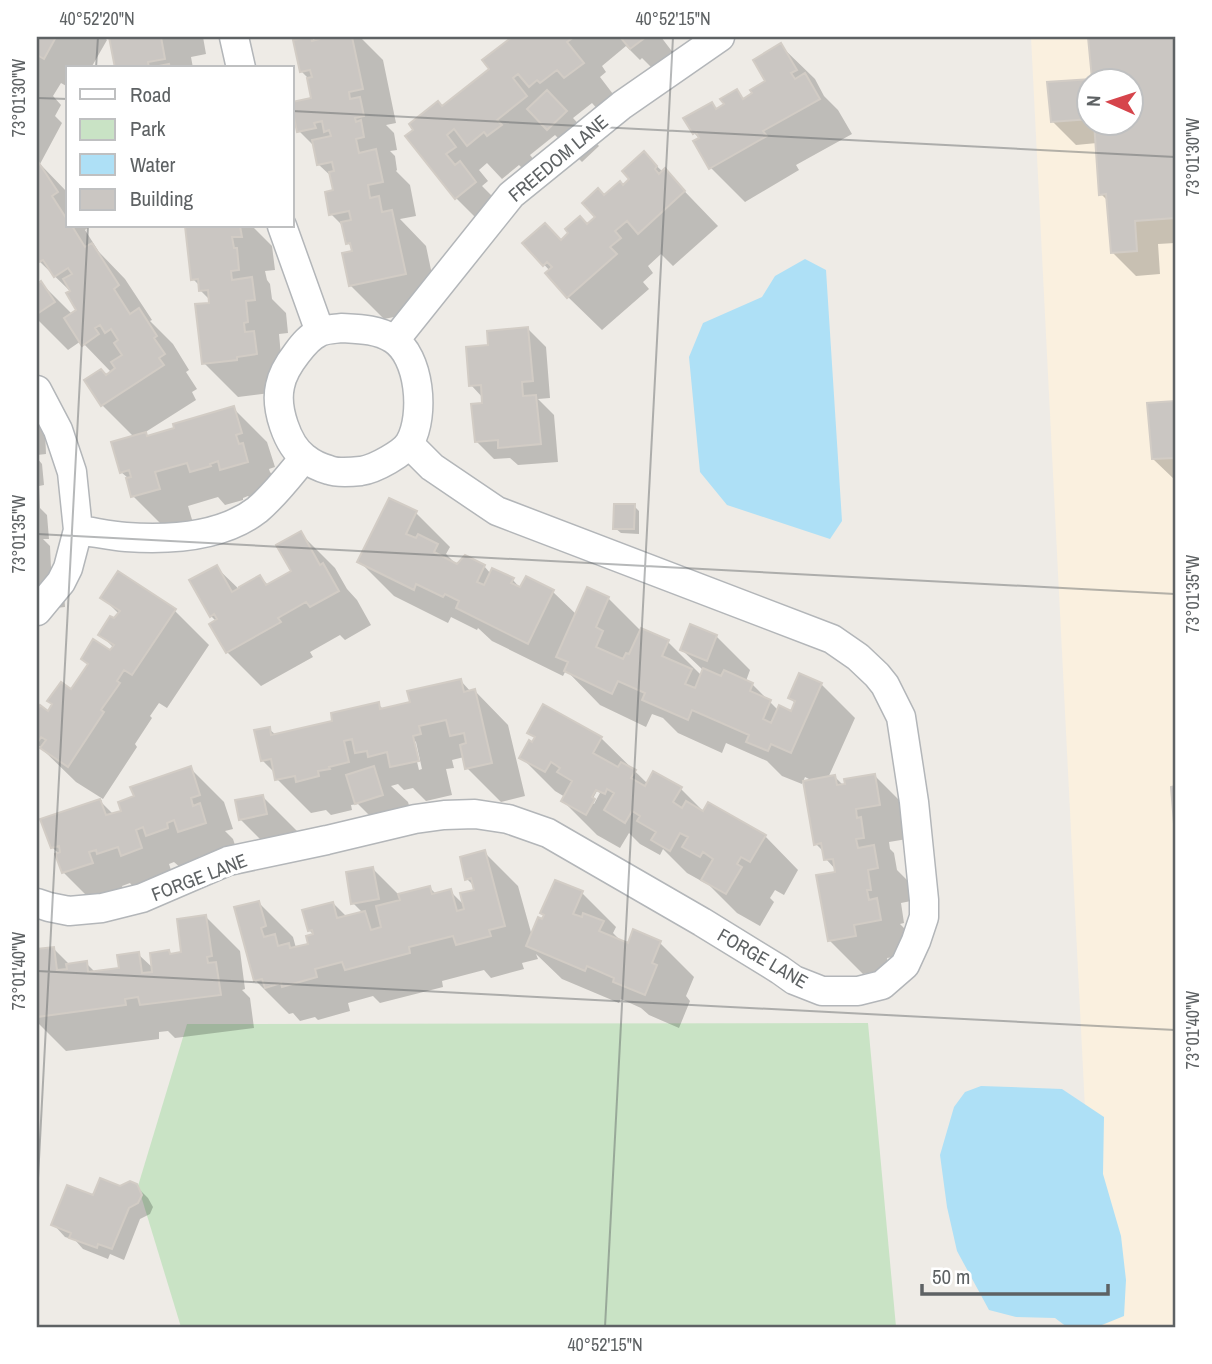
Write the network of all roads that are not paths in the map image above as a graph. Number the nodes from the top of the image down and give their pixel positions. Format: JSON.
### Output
{"nodes":[{"id":1,"x":234,"y":37,"type":"edge"},
{"id":2,"x":720,"y":37,"type":"edge"},
{"id":3,"x":241,"y":66,"type":"edge"},
{"id":4,"x":283,"y":228,"type":"edge"},
{"id":5,"x":320,"y":332,"type":"junction"},
{"id":6,"x":395,"y":340,"type":"junction"},
{"id":7,"x":37,"y":390,"type":"edge"},
{"id":8,"x":409,"y":444,"type":"junction"},
{"id":9,"x":304,"y":458,"type":"junction"},
{"id":10,"x":78,"y":530,"type":"junction"},
{"id":11,"x":37,"y":611,"type":"edge"},
{"id":12,"x":37,"y":902,"type":"edge"}],
"edges":[{"from":1,"to":3,"type":"street"},
{"from":2,"to":6,"type":"street","name":"FREEDOM LANE"},
{"from":4,"to":5,"type":"street"},
{"from":5,"to":6,"type":"street"},
{"from":5,"to":9,"type":"street"},
{"from":6,"to":8,"type":"street"},
{"from":7,"to":10,"type":"street"},
{"from":8,"to":9,"type":"street"},
{"from":8,"to":12,"type":"street","name":"FORGE LANE"},
{"from":9,"to":10,"type":"street"},
{"from":10,"to":11,"type":"street"}]}
